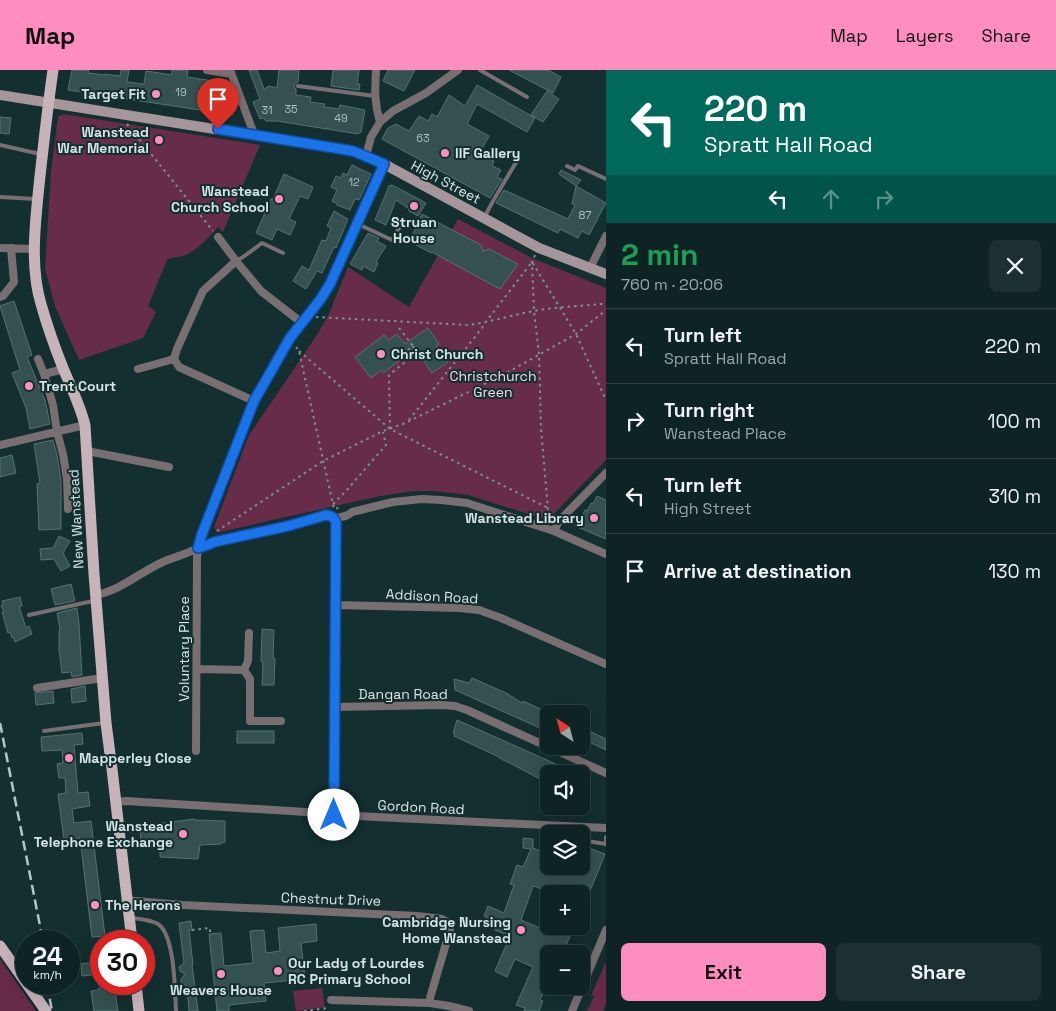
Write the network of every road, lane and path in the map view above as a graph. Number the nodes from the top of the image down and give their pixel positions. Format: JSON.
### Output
{"nodes":[{"id":1,"x":53,"y":70,"type":"edge"},
{"id":2,"x":206,"y":70,"type":"edge"},
{"id":3,"x":376,"y":70,"type":"edge"},
{"id":4,"x":458,"y":70,"type":"edge"},
{"id":5,"x":480,"y":70,"type":"edge"},
{"id":6,"x":231,"y":72,"type":"edge"},
{"id":7,"x":298,"y":86,"type":"dead end"},
{"id":8,"x":0,"y":95,"type":"edge"},
{"id":9,"x":375,"y":96,"type":"junction"},
{"id":10,"x":527,"y":97,"type":"dead end"},
{"id":11,"x":48,"y":102,"type":"junction"},
{"id":12,"x":380,"y":122,"type":"junction"},
{"id":13,"x":126,"y":123,"type":"dead end"},
{"id":14,"x":254,"y":134,"type":"junction"},
{"id":15,"x":0,"y":145,"type":"edge"},
{"id":16,"x":42,"y":154,"type":"junction"},
{"id":17,"x":366,"y":156,"type":"junction"},
{"id":18,"x":518,"y":159,"type":"dead end"},
{"id":19,"x":384,"y":164,"type":"junction"},
{"id":20,"x":567,"y":166,"type":"dead end"},
{"id":21,"x":606,"y":180,"type":"edge"},
{"id":22,"x":0,"y":197,"type":"edge"},
{"id":23,"x":38,"y":200,"type":"junction"},
{"id":24,"x":484,"y":218,"type":"junction"},
{"id":25,"x":358,"y":224,"type":"junction"},
{"id":26,"x":399,"y":228,"type":"dead end"},
{"id":27,"x":606,"y":236,"type":"edge"},
{"id":28,"x":218,"y":237,"type":"joint"},
{"id":29,"x":0,"y":248,"type":"edge"},
{"id":30,"x":10,"y":248,"type":"junction"},
{"id":31,"x":539,"y":248,"type":"junction"},
{"id":32,"x":35,"y":249,"type":"junction"},
{"id":33,"x":283,"y":253,"type":"dead end"},
{"id":34,"x":236,"y":261,"type":"junction"},
{"id":35,"x":532,"y":262,"type":"junction"},
{"id":36,"x":590,"y":268,"type":"junction"},
{"id":37,"x":606,"y":274,"type":"edge"},
{"id":38,"x":0,"y":297,"type":"edge"},
{"id":39,"x":606,"y":305,"type":"edge"},
{"id":40,"x":560,"y":308,"type":"junction"},
{"id":41,"x":606,"y":310,"type":"edge"},
{"id":42,"x":534,"y":311,"type":"junction"},
{"id":43,"x":304,"y":320,"type":"junction"},
{"id":44,"x":485,"y":323,"type":"junction"},
{"id":45,"x":399,"y":328,"type":"dead end"},
{"id":46,"x":576,"y":334,"type":"junction"},
{"id":47,"x":290,"y":338,"type":"junction"},
{"id":48,"x":413,"y":346,"type":"junction"},
{"id":49,"x":415,"y":350,"type":"dead end"},
{"id":50,"x":299,"y":352,"type":"junction"},
{"id":51,"x":539,"y":354,"type":"junction"},
{"id":52,"x":174,"y":359,"type":"junction"},
{"id":53,"x":38,"y":360,"type":"dead end"},
{"id":54,"x":64,"y":369,"type":"junction"},
{"id":55,"x":138,"y":369,"type":"dead end"},
{"id":56,"x":386,"y":371,"type":"dead end"},
{"id":57,"x":44,"y":374,"type":"junction"},
{"id":58,"x":389,"y":375,"type":"junction"},
{"id":59,"x":606,"y":400,"type":"edge"},
{"id":60,"x":254,"y":401,"type":"junction"},
{"id":61,"x":408,"y":422,"type":"junction"},
{"id":62,"x":85,"y":425,"type":"junction"},
{"id":63,"x":390,"y":429,"type":"junction"},
{"id":64,"x":383,"y":431,"type":"junction"},
{"id":65,"x":57,"y":432,"type":"junction"},
{"id":66,"x":0,"y":446,"type":"edge"},
{"id":67,"x":87,"y":450,"type":"junction"},
{"id":68,"x":323,"y":460,"type":"junction"},
{"id":69,"x":169,"y":467,"type":"dead end"},
{"id":70,"x":606,"y":473,"type":"edge"},
{"id":71,"x":333,"y":504,"type":"junction"},
{"id":72,"x":342,"y":507,"type":"dead end"},
{"id":73,"x":548,"y":508,"type":"junction"},
{"id":74,"x":68,"y":509,"type":"dead end"},
{"id":75,"x":334,"y":518,"type":"junction"},
{"id":76,"x":216,"y":531,"type":"dead end"},
{"id":77,"x":552,"y":531,"type":"junction"},
{"id":78,"x":198,"y":548,"type":"junction"},
{"id":79,"x":606,"y":554,"type":"edge"},
{"id":80,"x":96,"y":597,"type":"junction"},
{"id":81,"x":336,"y":605,"type":"junction"},
{"id":82,"x":29,"y":615,"type":"dead end"},
{"id":83,"x":249,"y":633,"type":"dead end"},
{"id":84,"x":606,"y":664,"type":"edge"},
{"id":85,"x":197,"y":669,"type":"junction"},
{"id":86,"x":244,"y":670,"type":"junction"},
{"id":87,"x":102,"y":678,"type":"junction"},
{"id":88,"x":37,"y":688,"type":"dead end"},
{"id":89,"x":335,"y":707,"type":"junction"},
{"id":90,"x":281,"y":721,"type":"dead end"},
{"id":91,"x":106,"y":723,"type":"junction"},
{"id":92,"x":44,"y":731,"type":"dead end"},
{"id":93,"x":196,"y":751,"type":"dead end"},
{"id":94,"x":606,"y":773,"type":"edge"},
{"id":95,"x":116,"y":802,"type":"junction"},
{"id":96,"x":334,"y":815,"type":"junction"},
{"id":97,"x":606,"y":828,"type":"edge"},
{"id":98,"x":606,"y":838,"type":"edge"},
{"id":99,"x":590,"y":841,"type":"edge"},
{"id":100,"x":606,"y":844,"type":"edge"},
{"id":101,"x":128,"y":901,"type":"junction"},
{"id":102,"x":129,"y":918,"type":"junction"},
{"id":103,"x":131,"y":930,"type":"edge"},
{"id":104,"x":192,"y":930,"type":"dead end"},
{"id":105,"x":606,"y":930,"type":"edge"},
{"id":106,"x":210,"y":934,"type":"dead end"},
{"id":107,"x":0,"y":946,"type":"edge"},
{"id":108,"x":137,"y":995,"type":"edge"},
{"id":109,"x":331,"y":1000,"type":"dead end"},
{"id":110,"x":430,"y":1003,"type":"junction"},
{"id":111,"x":327,"y":1008,"type":"dead end"},
{"id":112,"x":44,"y":1009,"type":"edge"},
{"id":113,"x":139,"y":1011,"type":"edge"},
{"id":114,"x":176,"y":1011,"type":"edge"},
{"id":115,"x":304,"y":1011,"type":"edge"},
{"id":116,"x":469,"y":1011,"type":"edge"},
{"id":117,"x":572,"y":1011,"type":"edge"}],
"edges":[{"from":1,"to":11,"type":"main road","name":"New Wanstead"},
{"from":2,"to":6,"type":"street"},
{"from":3,"to":9,"type":"street"},
{"from":4,"to":12,"type":"street"},
{"from":5,"to":10,"type":"lane"},
{"from":6,"to":14,"type":"street"},
{"from":7,"to":9,"type":"lane"},
{"from":8,"to":11,"type":"street","name":"High Street"},
{"from":9,"to":12,"type":"street"},
{"from":11,"to":14,"type":"street","name":"High Street"},
{"from":11,"to":16,"type":"main road","name":"New Wanstead"},
{"from":12,"to":17,"type":"street"},
{"from":13,"to":28,"type":"path"},
{"from":14,"to":17,"type":"street","name":"High Street"},
{"from":15,"to":16,"type":"lane"},
{"from":16,"to":23,"type":"main road","name":"New Wanstead"},
{"from":17,"to":19,"type":"street","name":"High Street"},
{"from":18,"to":24,"type":"lane"},
{"from":19,"to":24,"type":"street","name":"High Street"},
{"from":19,"to":25,"type":"street","name":"Voluntary Place"},
{"from":20,"to":21,"type":"lane"},
{"from":22,"to":23,"type":"lane"},
{"from":23,"to":32,"type":"main road","name":"New Wanstead"},
{"from":24,"to":31,"type":"street","name":"High Street"},
{"from":25,"to":26,"type":"lane"},
{"from":25,"to":43,"type":"street","name":"Voluntary Place"},
{"from":27,"to":36,"type":"street"},
{"from":28,"to":34,"type":"street"},
{"from":29,"to":30,"type":"street"},
{"from":30,"to":32,"type":"street"},
{"from":30,"to":38,"type":"street"},
{"from":31,"to":35,"type":"path"},
{"from":31,"to":36,"type":"street","name":"High Street"},
{"from":32,"to":54,"type":"main road","name":"New Wanstead"},
{"from":33,"to":34,"type":"lane"},
{"from":34,"to":43,"type":"street"},
{"from":34,"to":52,"type":"street"},
{"from":35,"to":40,"type":"path"},
{"from":35,"to":42,"type":"path"},
{"from":35,"to":44,"type":"path"},
{"from":36,"to":37,"type":"street","name":"High Street"},
{"from":39,"to":40,"type":"path"},
{"from":40,"to":42,"type":"path"},
{"from":40,"to":46,"type":"path"},
{"from":41,"to":46,"type":"path"},
{"from":42,"to":44,"type":"path"},
{"from":42,"to":51,"type":"path"},
{"from":43,"to":44,"type":"path"},
{"from":43,"to":47,"type":"street","name":"Voluntary Place"},
{"from":44,"to":61,"type":"path"},
{"from":45,"to":48,"type":"path"},
{"from":46,"to":51,"type":"path"},
{"from":46,"to":59,"type":"path"},
{"from":47,"to":50,"type":"path"},
{"from":47,"to":60,"type":"street","name":"Voluntary Place"},
{"from":48,"to":49,"type":"path"},
{"from":48,"to":58,"type":"path"},
{"from":50,"to":63,"type":"path"},
{"from":50,"to":68,"type":"path"},
{"from":51,"to":61,"type":"path"},
{"from":51,"to":73,"type":"path"},
{"from":52,"to":55,"type":"street"},
{"from":52,"to":60,"type":"street"},
{"from":53,"to":57,"type":"street"},
{"from":54,"to":57,"type":"street"},
{"from":54,"to":62,"type":"main road","name":"New Wanstead"},
{"from":56,"to":58,"type":"path"},
{"from":57,"to":65,"type":"street"},
{"from":58,"to":63,"type":"path"},
{"from":60,"to":78,"type":"street","name":"Voluntary Place"},
{"from":61,"to":63,"type":"path"},
{"from":62,"to":65,"type":"street"},
{"from":62,"to":67,"type":"main road","name":"New Wanstead"},
{"from":63,"to":64,"type":"path"},
{"from":63,"to":73,"type":"path"},
{"from":64,"to":68,"type":"path"},
{"from":64,"to":71,"type":"path"},
{"from":65,"to":66,"type":"street"},
{"from":65,"to":74,"type":"street"},
{"from":67,"to":69,"type":"street"},
{"from":67,"to":80,"type":"main road","name":"New Wanstead"},
{"from":68,"to":71,"type":"path"},
{"from":68,"to":76,"type":"path"},
{"from":70,"to":77,"type":"street"},
{"from":71,"to":72,"type":"path"},
{"from":73,"to":77,"type":"path"},
{"from":75,"to":77,"type":"street"},
{"from":75,"to":78,"type":"street"},
{"from":75,"to":81,"type":"street"},
{"from":77,"to":79,"type":"street"},
{"from":78,"to":80,"type":"street"},
{"from":78,"to":85,"type":"street","name":"Voluntary Place"},
{"from":80,"to":82,"type":"lane"},
{"from":80,"to":87,"type":"main road","name":"New Wanstead"},
{"from":81,"to":84,"type":"street","name":"Addison Road"},
{"from":81,"to":89,"type":"street"},
{"from":83,"to":86,"type":"street"},
{"from":85,"to":86,"type":"street"},
{"from":85,"to":93,"type":"street","name":"Voluntary Place"},
{"from":86,"to":90,"type":"street"},
{"from":87,"to":88,"type":"street"},
{"from":87,"to":91,"type":"main road","name":"New Wanstead"},
{"from":89,"to":94,"type":"street","name":"Dangan Road"},
{"from":89,"to":96,"type":"street"},
{"from":91,"to":92,"type":"lane"},
{"from":91,"to":95,"type":"main road","name":"New Wanstead"},
{"from":95,"to":96,"type":"street","name":"Gordon Road"},
{"from":95,"to":101,"type":"main road","name":"New Wanstead"},
{"from":96,"to":97,"type":"street","name":"Gordon Road"},
{"from":98,"to":100,"type":"lane"},
{"from":99,"to":100,"type":"lane"},
{"from":101,"to":102,"type":"main road","name":"New Wanstead"},
{"from":101,"to":110,"type":"street","name":"Chestnut Drive"},
{"from":102,"to":103,"type":"main road","name":"New Wanstead"},
{"from":102,"to":114,"type":"lane"},
{"from":104,"to":106,"type":"path"},
{"from":105,"to":117,"type":"street"},
{"from":107,"to":112,"type":"main road"},
{"from":108,"to":113,"type":"main road"},
{"from":109,"to":110,"type":"street"},
{"from":110,"to":116,"type":"street"},
{"from":111,"to":115,"type":"path"}]}
